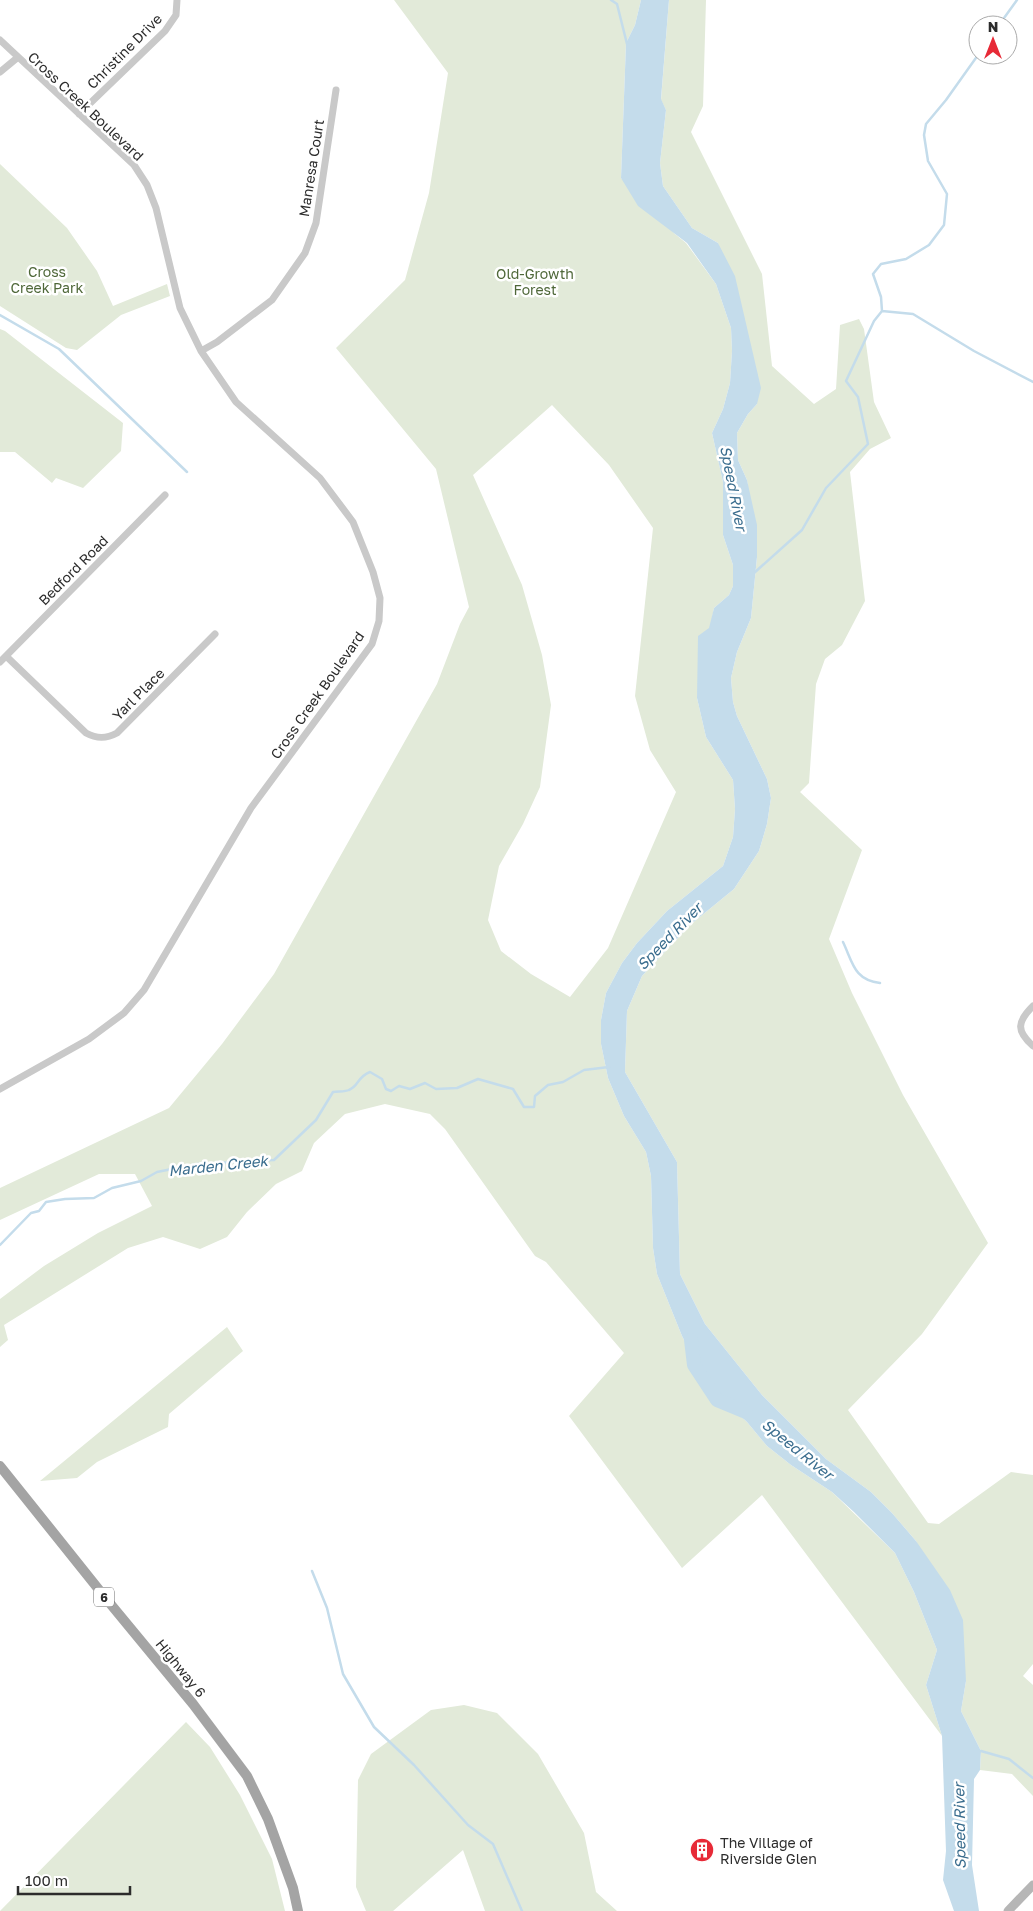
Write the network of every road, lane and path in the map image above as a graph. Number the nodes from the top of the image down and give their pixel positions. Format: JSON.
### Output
{"nodes":[{"id":1,"x":177,"y":0,"type":"edge"},
{"id":2,"x":0,"y":40,"type":"edge"},
{"id":3,"x":17,"y":58,"type":"junction"},
{"id":4,"x":0,"y":72,"type":"edge"},
{"id":5,"x":336,"y":90,"type":"dead end"},
{"id":6,"x":79,"y":114,"type":"junction"},
{"id":7,"x":201,"y":351,"type":"junction"},
{"id":8,"x":165,"y":495,"type":"dead end"},
{"id":9,"x":215,"y":634,"type":"dead end"},
{"id":10,"x":6,"y":656,"type":"junction"},
{"id":11,"x":0,"y":662,"type":"edge"},
{"id":12,"x":1033,"y":1006,"type":"edge"},
{"id":13,"x":1033,"y":1046,"type":"edge"},
{"id":14,"x":0,"y":1090,"type":"edge"},
{"id":15,"x":0,"y":1466,"type":"edge"},
{"id":16,"x":1033,"y":1885,"type":"edge"},
{"id":17,"x":298,"y":1911,"type":"edge"},
{"id":18,"x":1008,"y":1911,"type":"edge"}],
"edges":[{"from":1,"to":6,"type":"street","name":"Christine Drive"},
{"from":2,"to":3,"type":"street","name":"Cross Creek Boulevard"},
{"from":3,"to":4,"type":"street"},
{"from":3,"to":6,"type":"street","name":"Cross Creek Boulevard"},
{"from":5,"to":7,"type":"street","name":"Manresa Court"},
{"from":6,"to":7,"type":"street","name":"Cross Creek Boulevard"},
{"from":7,"to":14,"type":"street","name":"Cross Creek Boulevard"},
{"from":8,"to":10,"type":"street","name":"Bedford Road"},
{"from":9,"to":10,"type":"street","name":"Yarl Place"},
{"from":10,"to":11,"type":"street","name":"Bedford Road"},
{"from":12,"to":13,"type":"street"},
{"from":15,"to":17,"type":"main road","name":"Highway 6","number":"6"},
{"from":16,"to":18,"type":"main road"}]}
